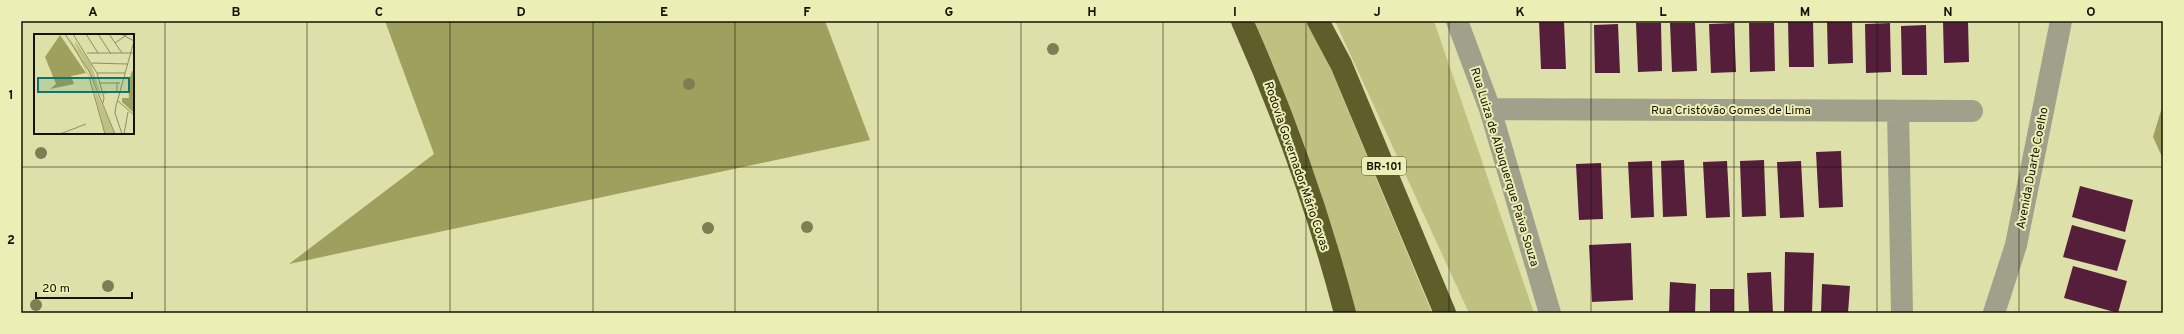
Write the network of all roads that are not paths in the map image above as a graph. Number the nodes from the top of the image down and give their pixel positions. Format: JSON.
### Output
{"nodes":[{"id":1,"x":1242,"y":21,"type":"edge"},
{"id":2,"x":1318,"y":21,"type":"edge"},
{"id":3,"x":1457,"y":21,"type":"edge"},
{"id":4,"x":2061,"y":21,"type":"edge"},
{"id":5,"x":1490,"y":110,"type":"junction"},
{"id":6,"x":1898,"y":111,"type":"junction"},
{"id":7,"x":1972,"y":111,"type":"dead end"},
{"id":8,"x":1345,"y":313,"type":"edge"},
{"id":9,"x":1445,"y":313,"type":"edge"},
{"id":10,"x":1550,"y":313,"type":"edge"},
{"id":11,"x":1902,"y":313,"type":"edge"},
{"id":12,"x":1994,"y":313,"type":"edge"}],
"edges":[{"from":1,"to":8,"type":"highway","name":"Rodovia Governador Mário Covas"},
{"from":2,"to":9,"type":"highway","number":"BR-101"},
{"from":3,"to":5,"type":"street","name":"Rua Luiza de Albuquerque Paiva Souza"},
{"from":4,"to":12,"type":"street","name":"Avenida Duarte Coelho"},
{"from":5,"to":6,"type":"street","name":"Rua Cristóvão Gomes de Lima"},
{"from":5,"to":10,"type":"street","name":"Rua Luiza de Albuquerque Paiva Souza"},
{"from":6,"to":7,"type":"street","name":"Rua Cristóvão Gomes de Lima"},
{"from":6,"to":11,"type":"street"}]}
